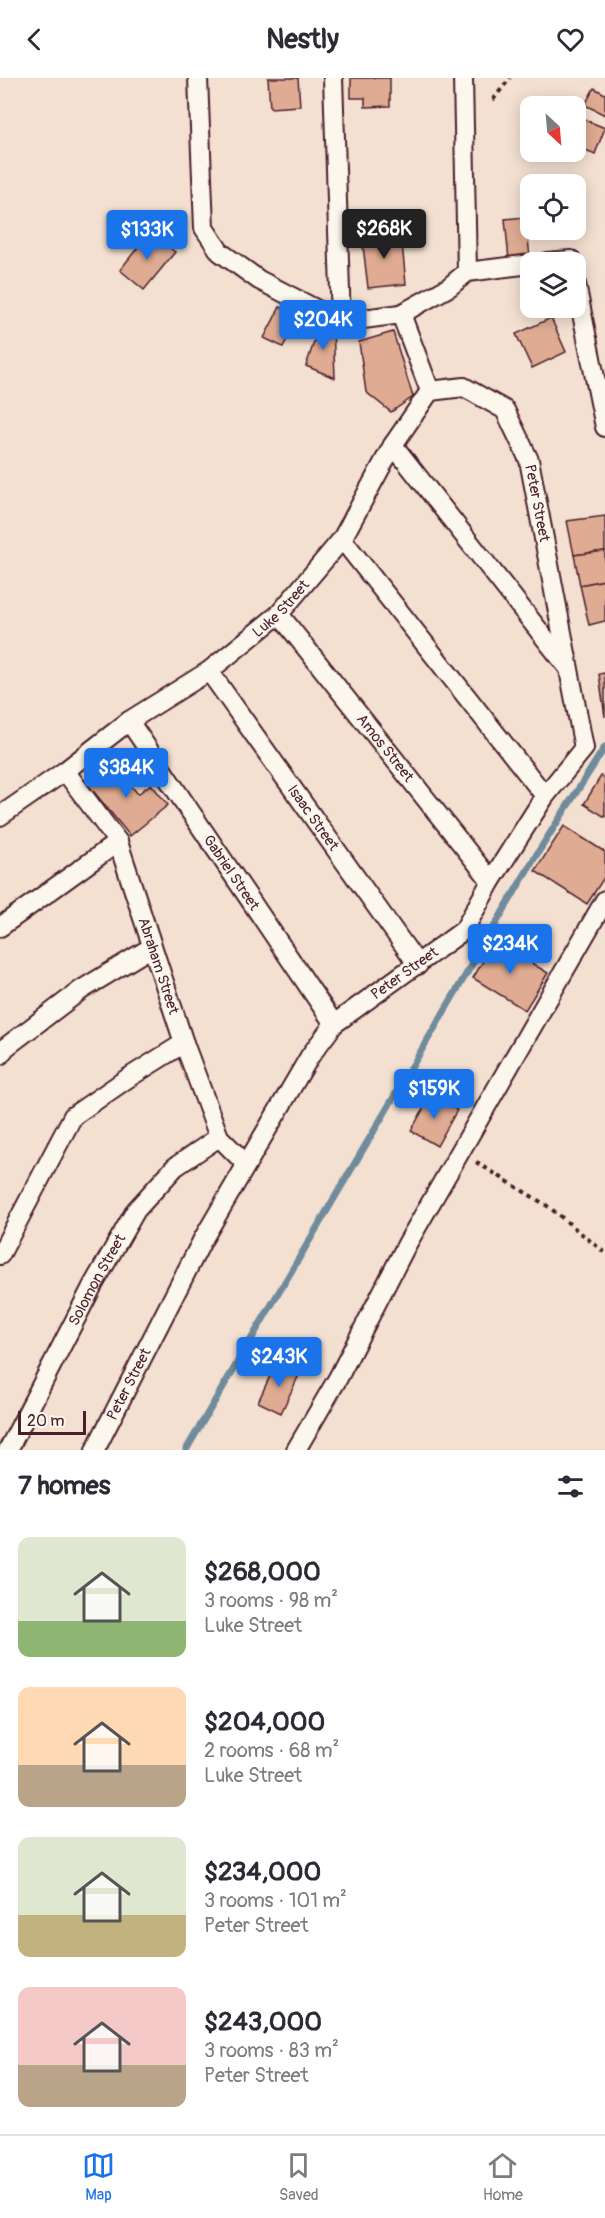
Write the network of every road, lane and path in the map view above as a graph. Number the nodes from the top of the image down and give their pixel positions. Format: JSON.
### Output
{"nodes":[{"id":1,"x":198,"y":78,"type":"edge"},
{"id":2,"x":333,"y":78,"type":"edge"},
{"id":3,"x":463,"y":78,"type":"edge"},
{"id":4,"x":510,"y":78,"type":"edge"},
{"id":5,"x":493,"y":100,"type":"dead end"},
{"id":6,"x":520,"y":265,"type":"edge"},
{"id":7,"x":467,"y":272,"type":"junction"},
{"id":8,"x":401,"y":314,"type":"junction"},
{"id":9,"x":583,"y":318,"type":"edge"},
{"id":10,"x":341,"y":322,"type":"junction"},
{"id":11,"x":430,"y":391,"type":"junction"},
{"id":12,"x":605,"y":427,"type":"edge"},
{"id":13,"x":393,"y":445,"type":"junction"},
{"id":14,"x":342,"y":539,"type":"junction"},
{"id":15,"x":279,"y":614,"type":"junction"},
{"id":16,"x":568,"y":667,"type":"junction"},
{"id":17,"x":209,"y":671,"type":"junction"},
{"id":18,"x":129,"y":721,"type":"junction"},
{"id":19,"x":64,"y":771,"type":"junction"},
{"id":20,"x":545,"y":796,"type":"junction"},
{"id":21,"x":0,"y":816,"type":"edge"},
{"id":22,"x":118,"y":842,"type":"junction"},
{"id":23,"x":491,"y":881,"type":"junction"},
{"id":24,"x":605,"y":900,"type":"edge"},
{"id":25,"x":0,"y":927,"type":"edge"},
{"id":26,"x":152,"y":947,"type":"junction"},
{"id":27,"x":418,"y":964,"type":"junction"},
{"id":28,"x":334,"y":1024,"type":"junction"},
{"id":29,"x":184,"y":1043,"type":"junction"},
{"id":30,"x":0,"y":1056,"type":"edge"},
{"id":31,"x":219,"y":1137,"type":"junction"},
{"id":32,"x":460,"y":1152,"type":"junction"},
{"id":33,"x":246,"y":1164,"type":"junction"},
{"id":34,"x":605,"y":1253,"type":"edge"},
{"id":35,"x":0,"y":1255,"type":"edge"},
{"id":36,"x":8,"y":1450,"type":"edge"},
{"id":37,"x":95,"y":1450,"type":"edge"},
{"id":38,"x":296,"y":1450,"type":"edge"}],
"edges":[{"from":1,"to":10,"type":"street"},
{"from":2,"to":10,"type":"street"},
{"from":3,"to":7,"type":"street"},
{"from":4,"to":5,"type":"path"},
{"from":6,"to":7,"type":"street"},
{"from":7,"to":8,"type":"street"},
{"from":8,"to":10,"type":"street"},
{"from":8,"to":11,"type":"street"},
{"from":9,"to":12,"type":"street"},
{"from":11,"to":13,"type":"street","name":"Luke Street"},
{"from":11,"to":16,"type":"street","name":"Peter Street"},
{"from":13,"to":14,"type":"street","name":"Luke Street"},
{"from":13,"to":16,"type":"street"},
{"from":14,"to":15,"type":"street","name":"Luke Street"},
{"from":14,"to":20,"type":"street"},
{"from":15,"to":17,"type":"street","name":"Luke Street"},
{"from":15,"to":23,"type":"street","name":"Amos Street"},
{"from":16,"to":20,"type":"street","name":"Peter Street"},
{"from":17,"to":18,"type":"street","name":"Luke Street"},
{"from":17,"to":27,"type":"street","name":"Isaac Street"},
{"from":18,"to":19,"type":"street","name":"Luke Street"},
{"from":18,"to":28,"type":"street","name":"Gabriel Street"},
{"from":19,"to":21,"type":"street","name":"Luke Street"},
{"from":19,"to":22,"type":"street","name":"Abraham Street"},
{"from":20,"to":23,"type":"street","name":"Peter Street"},
{"from":22,"to":25,"type":"street"},
{"from":22,"to":26,"type":"street","name":"Abraham Street"},
{"from":23,"to":27,"type":"street","name":"Peter Street"},
{"from":24,"to":32,"type":"street"},
{"from":26,"to":29,"type":"street","name":"Abraham Street"},
{"from":26,"to":30,"type":"street"},
{"from":27,"to":28,"type":"street","name":"Peter Street"},
{"from":28,"to":33,"type":"street","name":"Peter Street"},
{"from":29,"to":31,"type":"street","name":"Abraham Street"},
{"from":29,"to":35,"type":"street"},
{"from":31,"to":33,"type":"street","name":"Abraham Street"},
{"from":31,"to":36,"type":"street","name":"Solomon Street"},
{"from":32,"to":34,"type":"path"},
{"from":32,"to":38,"type":"street"},
{"from":33,"to":37,"type":"street","name":"Peter Street"}]}
